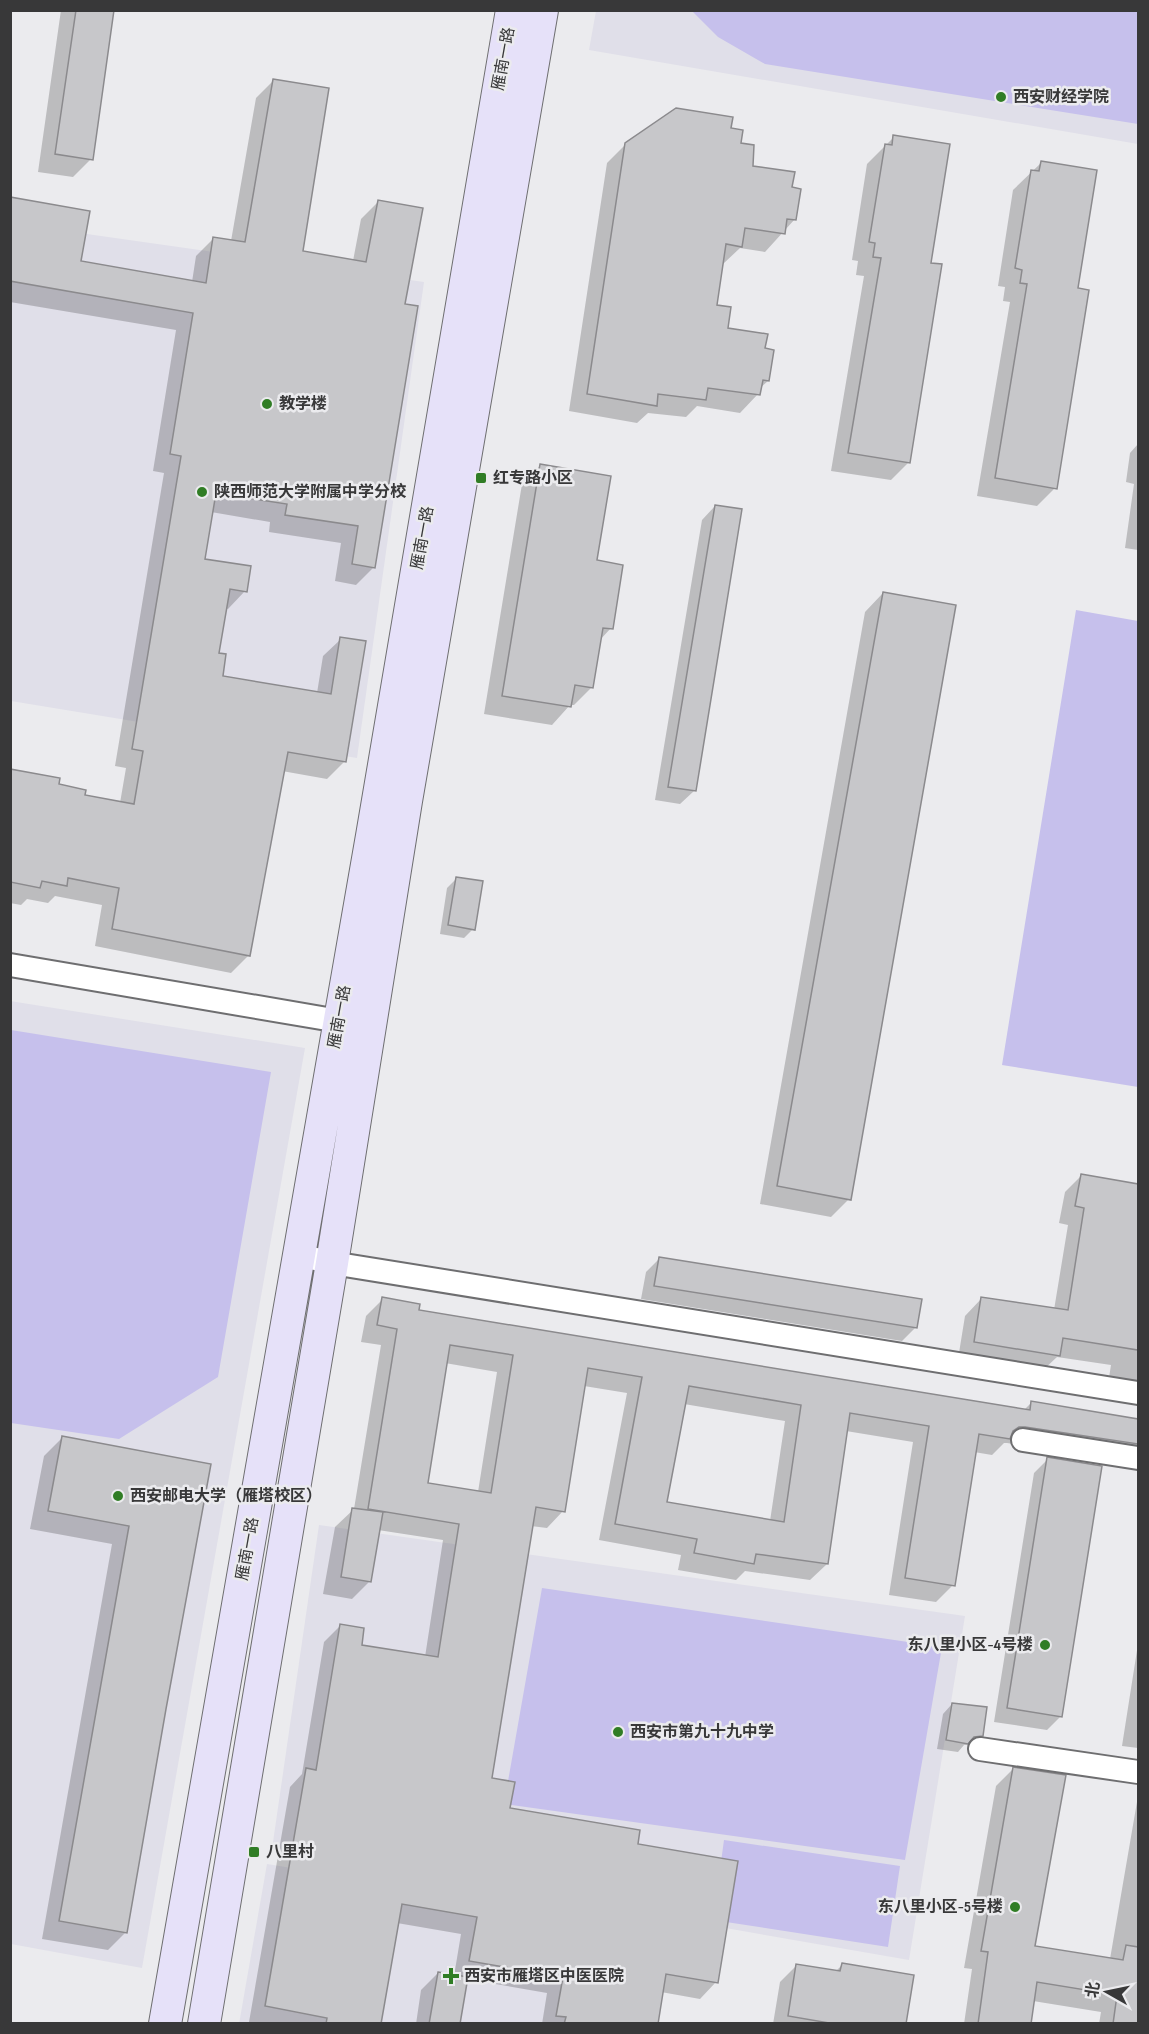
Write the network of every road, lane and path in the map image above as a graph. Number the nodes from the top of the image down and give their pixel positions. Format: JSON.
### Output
{"nodes":[{"id":1,"x":512,"y":10,"type":"edge"},
{"id":2,"x":542,"y":10,"type":"edge"},
{"id":3,"x":10,"y":965,"type":"edge"},
{"id":4,"x":339,"y":1021,"type":"junction"},
{"id":5,"x":299,"y":1256,"type":"junction"},
{"id":6,"x":332,"y":1263,"type":"junction"},
{"id":7,"x":1138,"y":1393,"type":"edge"},
{"id":8,"x":1023,"y":1440,"type":"dead end"},
{"id":9,"x":1138,"y":1458,"type":"edge"},
{"id":10,"x":980,"y":1749,"type":"dead end"},
{"id":11,"x":1138,"y":1772,"type":"edge"},
{"id":12,"x":165,"y":2024,"type":"edge"},
{"id":13,"x":204,"y":2024,"type":"edge"}],
"edges":[{"from":1,"to":4,"type":"main road","name":"雁南一路"},
{"from":2,"to":6,"type":"main road","name":"雁南一路"},
{"from":3,"to":4,"type":"street"},
{"from":4,"to":5,"type":"main road","name":"雁南一路"},
{"from":5,"to":6,"type":"street"},
{"from":5,"to":12,"type":"main road","name":"雁南一路"},
{"from":6,"to":7,"type":"street"},
{"from":6,"to":13,"type":"main road","name":"雁南一路"},
{"from":8,"to":9,"type":"street"},
{"from":10,"to":11,"type":"street"}]}
